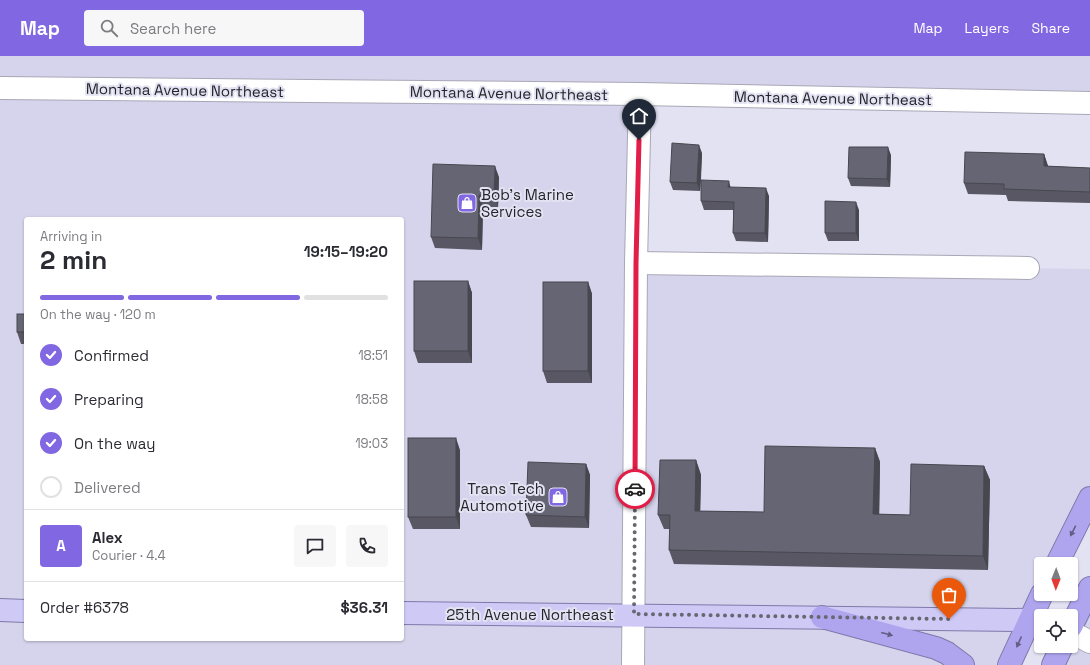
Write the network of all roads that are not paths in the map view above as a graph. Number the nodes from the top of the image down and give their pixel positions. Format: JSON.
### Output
{"nodes":[{"id":1,"x":0,"y":88,"type":"edge"},
{"id":2,"x":640,"y":94,"type":"junction"},
{"id":3,"x":1090,"y":103,"type":"edge"},
{"id":4,"x":636,"y":263,"type":"junction"},
{"id":5,"x":1028,"y":268,"type":"dead end"},
{"id":6,"x":1090,"y":498,"type":"edge"},
{"id":7,"x":1060,"y":557,"type":"edge"},
{"id":8,"x":1090,"y":588,"type":"edge"},
{"id":9,"x":0,"y":610,"type":"edge"},
{"id":10,"x":24,"y":611,"type":"edge"},
{"id":11,"x":404,"y":613,"type":"edge"},
{"id":12,"x":1078,"y":613,"type":"edge"},
{"id":13,"x":634,"y":614,"type":"junction"},
{"id":14,"x":822,"y":617,"type":"junction"},
{"id":15,"x":1034,"y":622,"type":"edge"},
{"id":16,"x":1034,"y":624,"type":"edge"},
{"id":17,"x":1078,"y":636,"type":"edge"},
{"id":18,"x":1090,"y":642,"type":"edge"},
{"id":19,"x":1059,"y":653,"type":"edge"},
{"id":20,"x":633,"y":665,"type":"edge"},
{"id":21,"x":963,"y":665,"type":"edge"},
{"id":22,"x":1009,"y":665,"type":"edge"},
{"id":23,"x":1053,"y":665,"type":"edge"}],
"edges":[{"from":1,"to":2,"type":"street","name":"Montana Avenue Northeast"},
{"from":2,"to":3,"type":"street","name":"Montana Avenue Northeast"},
{"from":2,"to":4,"type":"street"},
{"from":4,"to":5,"type":"street"},
{"from":4,"to":13,"type":"street"},
{"from":6,"to":7,"type":"highway","one_way":true},
{"from":8,"to":12,"type":"highway"},
{"from":9,"to":10,"type":"main road"},
{"from":11,"to":13,"type":"main road","name":"25th Avenue Northeast"},
{"from":13,"to":14,"type":"main road","name":"25th Avenue Northeast"},
{"from":13,"to":20,"type":"street"},
{"from":14,"to":15,"type":"main road","name":"25th Avenue Northeast"},
{"from":14,"to":21,"type":"highway","one_way":true},
{"from":16,"to":22,"type":"highway","one_way":true},
{"from":17,"to":18,"type":"street"},
{"from":19,"to":23,"type":"highway"}]}
